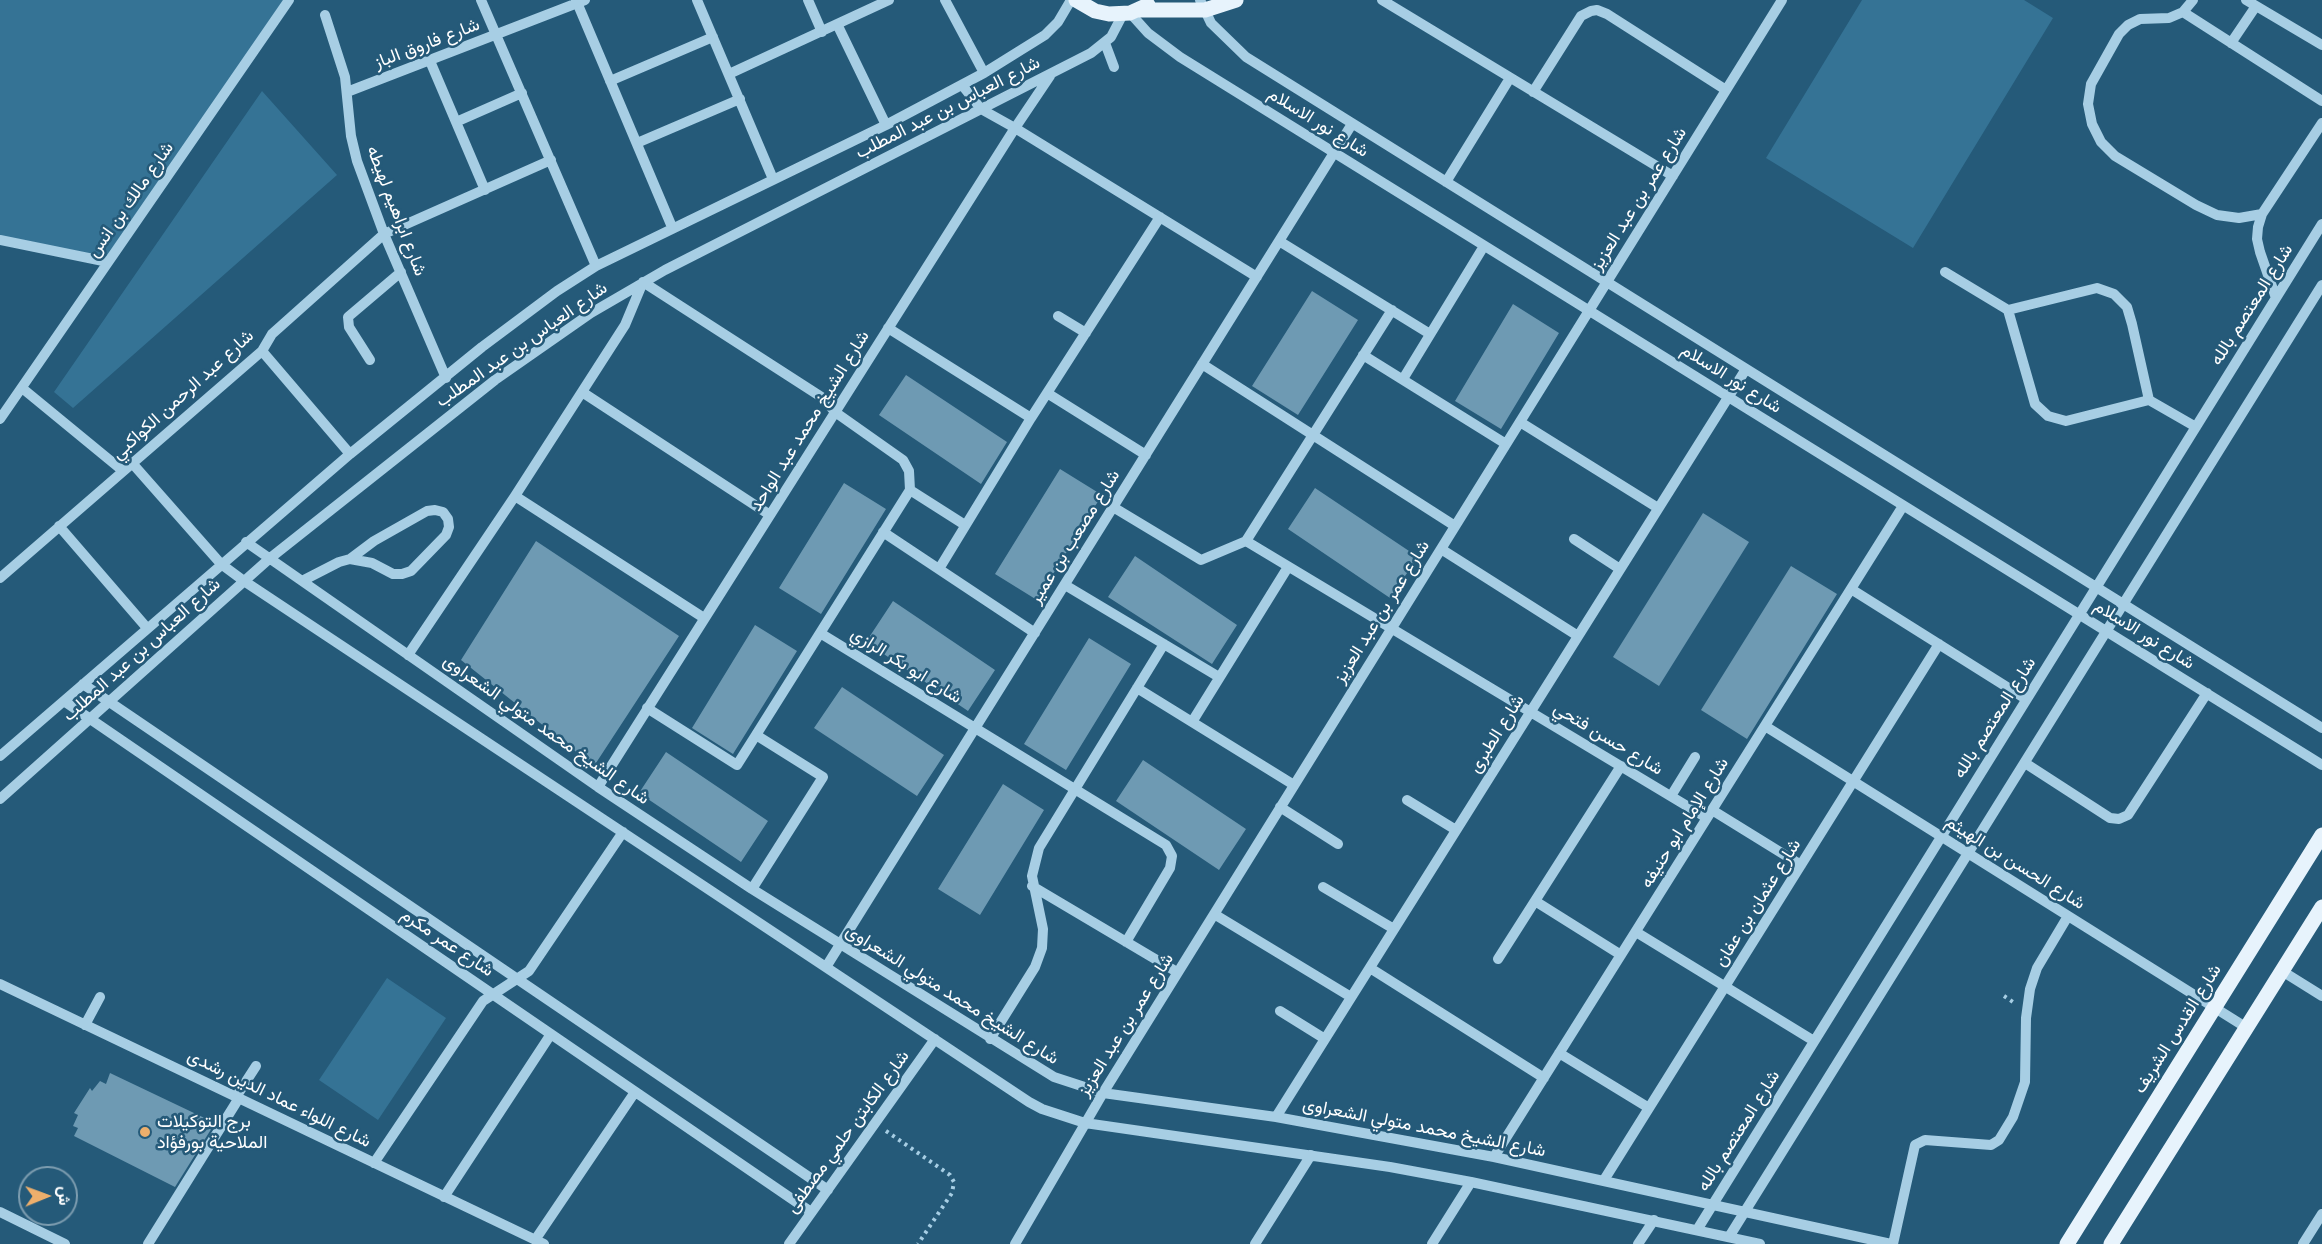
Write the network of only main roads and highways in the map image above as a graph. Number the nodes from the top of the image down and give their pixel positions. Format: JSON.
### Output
{"nodes":[{"id":1,"x":1076,"y":0,"type":"edge"},
{"id":2,"x":1155,"y":0,"type":"edge"},
{"id":3,"x":1236,"y":0,"type":"edge"},
{"id":4,"x":1202,"y":5,"type":"edge"},
{"id":5,"x":1131,"y":12,"type":"junction"},
{"id":6,"x":2322,"y":835,"type":"edge"},
{"id":7,"x":2322,"y":907,"type":"edge"},
{"id":8,"x":2067,"y":1244,"type":"edge"},
{"id":9,"x":2111,"y":1244,"type":"edge"}],
"edges":[{"from":1,"to":5,"type":"main road"},
{"from":2,"to":5,"type":"main road"},
{"from":3,"to":4,"type":"main road"},
{"from":4,"to":5,"type":"main road"},
{"from":6,"to":8,"type":"main road","name":"شارع القدس الشريف"},
{"from":7,"to":9,"type":"main road"}]}
